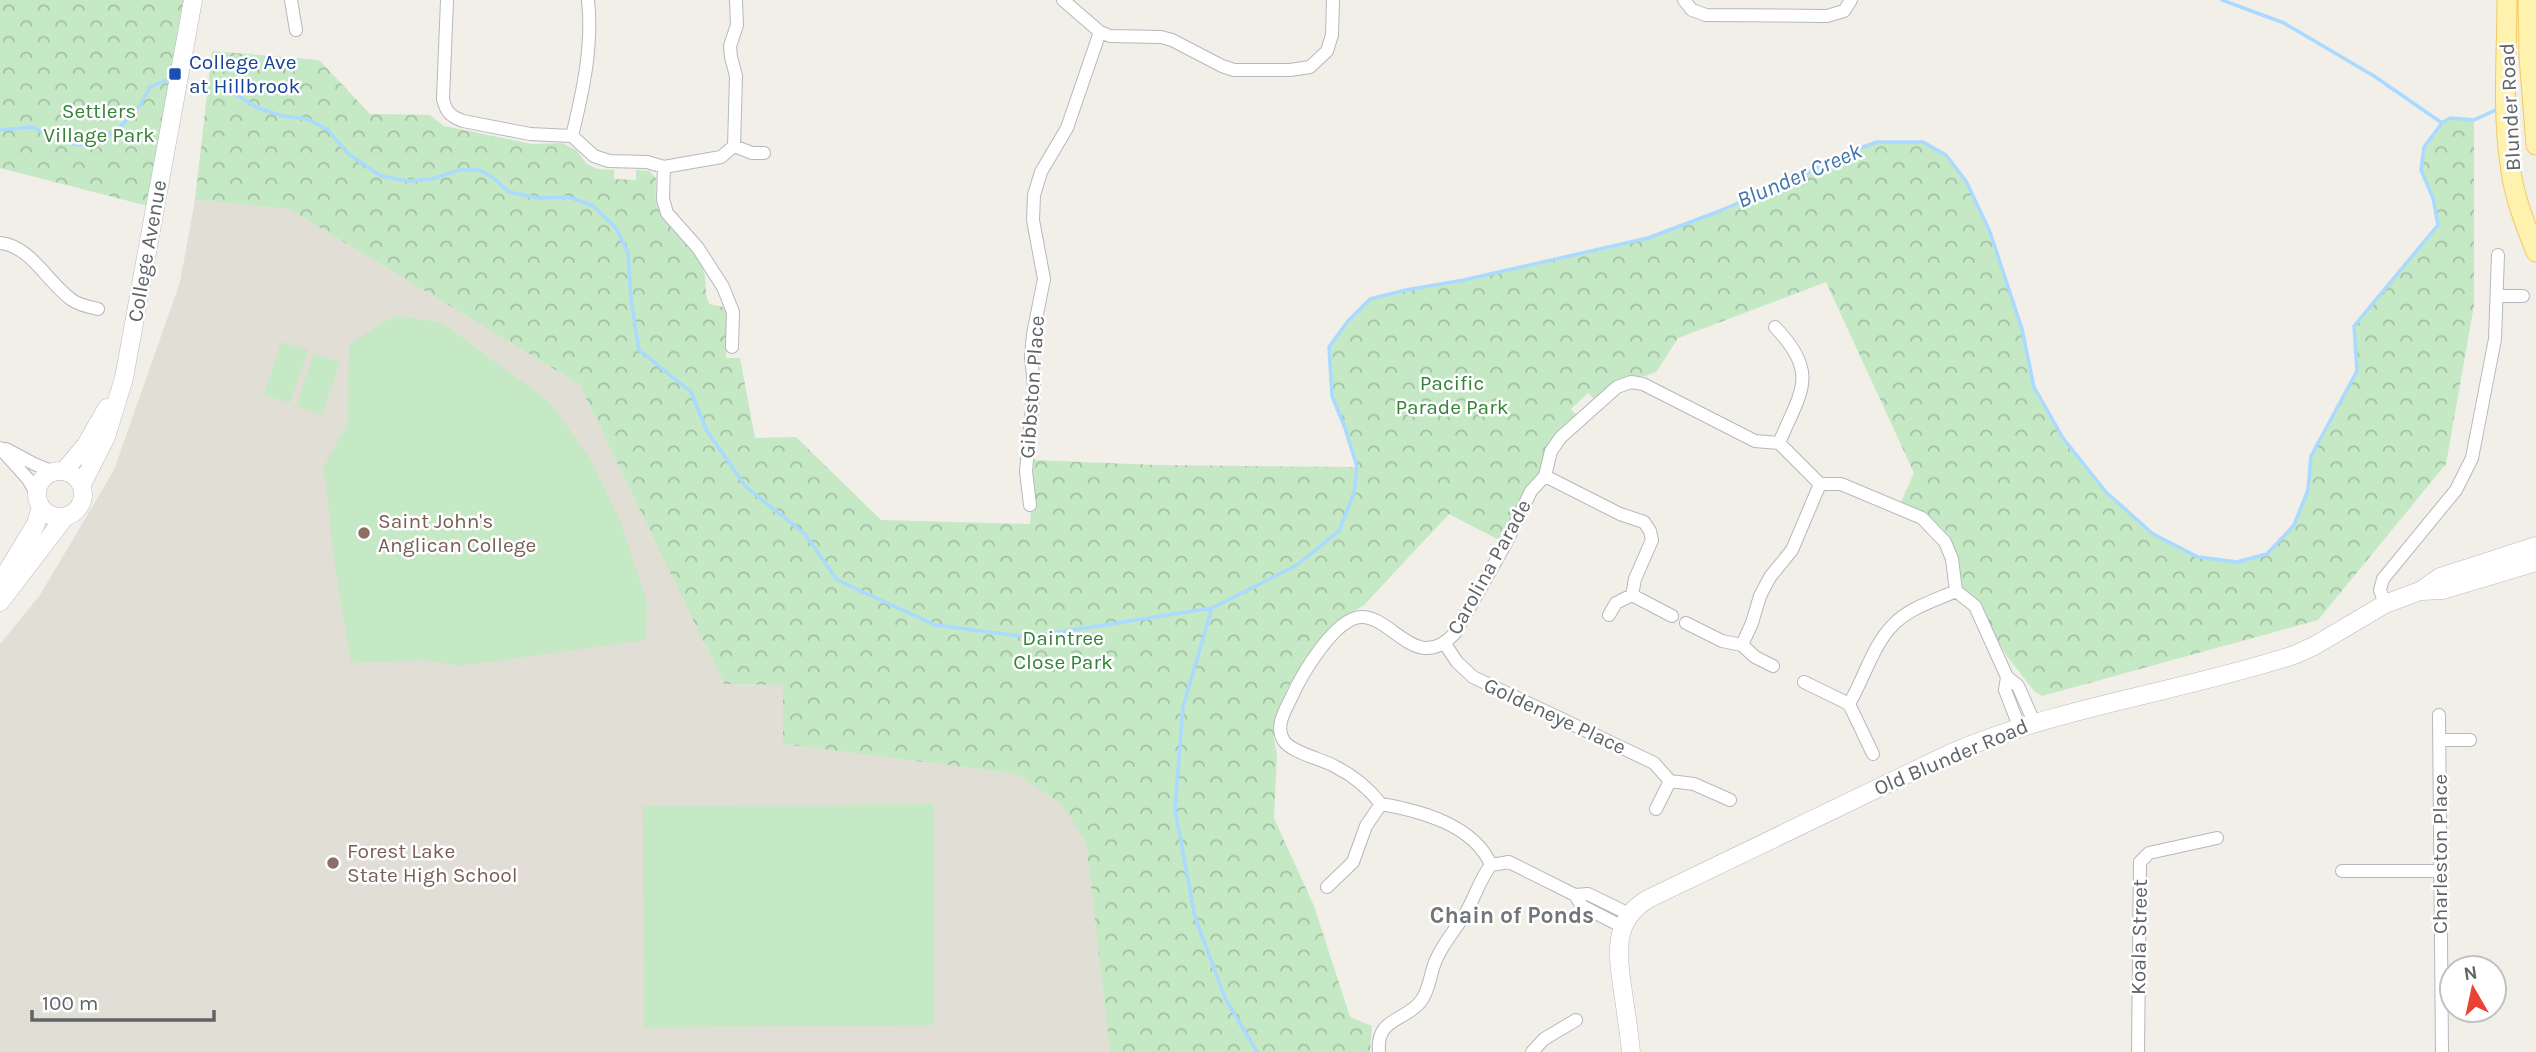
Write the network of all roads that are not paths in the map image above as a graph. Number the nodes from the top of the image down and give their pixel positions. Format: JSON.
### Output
{"nodes":[{"id":1,"x":192,"y":0,"type":"edge"},
{"id":2,"x":291,"y":0,"type":"edge"},
{"id":3,"x":447,"y":0,"type":"edge"},
{"id":4,"x":588,"y":0,"type":"edge"},
{"id":5,"x":736,"y":0,"type":"edge"},
{"id":6,"x":1063,"y":0,"type":"edge"},
{"id":7,"x":1333,"y":0,"type":"edge"},
{"id":8,"x":1684,"y":0,"type":"edge"},
{"id":9,"x":2507,"y":0,"type":"edge"},
{"id":10,"x":2528,"y":0,"type":"edge"},
{"id":11,"x":1848,"y":5,"type":"edge"},
{"id":12,"x":296,"y":30,"type":"dead end"},
{"id":13,"x":1100,"y":32,"type":"junction"},
{"id":14,"x":572,"y":136,"type":"junction"},
{"id":15,"x":2536,"y":145,"type":"edge"},
{"id":16,"x":734,"y":146,"type":"junction"},
{"id":17,"x":764,"y":153,"type":"dead end"},
{"id":18,"x":664,"y":167,"type":"junction"},
{"id":19,"x":0,"y":243,"type":"edge"},
{"id":20,"x":2536,"y":253,"type":"edge"},
{"id":21,"x":2498,"y":255,"type":"dead end"},
{"id":22,"x":2498,"y":296,"type":"junction"},
{"id":23,"x":2523,"y":296,"type":"dead end"},
{"id":24,"x":98,"y":309,"type":"dead end"},
{"id":25,"x":1775,"y":327,"type":"dead end"},
{"id":26,"x":732,"y":347,"type":"dead end"},
{"id":27,"x":124,"y":378,"type":"junction"},
{"id":28,"x":1779,"y":443,"type":"junction"},
{"id":29,"x":0,"y":447,"type":"edge"},
{"id":30,"x":59,"y":471,"type":"junction"},
{"id":31,"x":1545,"y":476,"type":"junction"},
{"id":32,"x":82,"y":484,"type":"junction"},
{"id":33,"x":1820,"y":484,"type":"junction"},
{"id":34,"x":39,"y":501,"type":"junction"},
{"id":35,"x":1030,"y":505,"type":"dead end"},
{"id":36,"x":65,"y":517,"type":"junction"},
{"id":37,"x":2536,"y":546,"type":"edge"},
{"id":38,"x":2536,"y":562,"type":"edge"},
{"id":39,"x":0,"y":583,"type":"edge"},
{"id":40,"x":1956,"y":591,"type":"junction"},
{"id":41,"x":2420,"y":591,"type":"junction"},
{"id":42,"x":1632,"y":596,"type":"junction"},
{"id":43,"x":0,"y":602,"type":"edge"},
{"id":44,"x":2385,"y":604,"type":"junction"},
{"id":45,"x":1609,"y":615,"type":"dead end"},
{"id":46,"x":1672,"y":616,"type":"dead end"},
{"id":47,"x":1686,"y":623,"type":"dead end"},
{"id":48,"x":1445,"y":644,"type":"junction"},
{"id":49,"x":1742,"y":645,"type":"junction"},
{"id":50,"x":1773,"y":667,"type":"dead end"},
{"id":51,"x":1804,"y":682,"type":"dead end"},
{"id":52,"x":1849,"y":704,"type":"junction"},
{"id":53,"x":2439,"y":715,"type":"dead end"},
{"id":54,"x":2026,"y":724,"type":"junction"},
{"id":55,"x":2440,"y":740,"type":"junction"},
{"id":56,"x":2470,"y":740,"type":"dead end"},
{"id":57,"x":1873,"y":754,"type":"dead end"},
{"id":58,"x":1670,"y":781,"type":"junction"},
{"id":59,"x":1730,"y":800,"type":"dead end"},
{"id":60,"x":1381,"y":804,"type":"junction"},
{"id":61,"x":1656,"y":809,"type":"dead end"},
{"id":62,"x":2217,"y":838,"type":"dead end"},
{"id":63,"x":1491,"y":865,"type":"junction"},
{"id":64,"x":2342,"y":871,"type":"dead end"},
{"id":65,"x":2441,"y":871,"type":"junction"},
{"id":66,"x":1327,"y":887,"type":"dead end"},
{"id":67,"x":1626,"y":920,"type":"junction"},
{"id":68,"x":1576,"y":1020,"type":"dead end"},
{"id":69,"x":1379,"y":1052,"type":"edge"},
{"id":70,"x":1532,"y":1052,"type":"edge"},
{"id":71,"x":1632,"y":1052,"type":"edge"},
{"id":72,"x":2138,"y":1052,"type":"edge"},
{"id":73,"x":2442,"y":1052,"type":"edge"}],
"edges":[{"from":1,"to":27,"type":"main road","name":"College Avenue"},
{"from":2,"to":12,"type":"street"},
{"from":3,"to":14,"type":"street"},
{"from":4,"to":14,"type":"street"},
{"from":5,"to":16,"type":"street"},
{"from":6,"to":13,"type":"street"},
{"from":7,"to":13,"type":"street"},
{"from":8,"to":11,"type":"street"},
{"from":9,"to":20,"type":"main road","name":"Blunder Road"},
{"from":10,"to":15,"type":"main road","name":"Blunder Road"},
{"from":13,"to":35,"type":"street","name":"Gibbston Place"},
{"from":14,"to":18,"type":"street"},
{"from":16,"to":17,"type":"street"},
{"from":16,"to":18,"type":"street"},
{"from":18,"to":26,"type":"street"},
{"from":19,"to":24,"type":"street"},
{"from":21,"to":22,"type":"street"},
{"from":22,"to":23,"type":"street"},
{"from":22,"to":44,"type":"street"},
{"from":25,"to":28,"type":"street"},
{"from":27,"to":30,"type":"main road","name":"College Avenue"},
{"from":27,"to":32,"type":"main road","name":"College Avenue"},
{"from":28,"to":31,"type":"street","name":"Carolina Parade"},
{"from":28,"to":33,"type":"street"},
{"from":29,"to":30,"type":"street"},
{"from":29,"to":34,"type":"street"},
{"from":30,"to":32,"type":"main road"},
{"from":30,"to":34,"type":"main road","name":"College Avenue"},
{"from":31,"to":42,"type":"street"},
{"from":31,"to":48,"type":"street","name":"Carolina Parade"},
{"from":32,"to":36,"type":"main road","name":"College Avenue"},
{"from":33,"to":40,"type":"street"},
{"from":33,"to":49,"type":"street"},
{"from":34,"to":36,"type":"main road"},
{"from":34,"to":39,"type":"main road","name":"College Avenue"},
{"from":36,"to":43,"type":"main road","name":"College Avenue"},
{"from":37,"to":41,"type":"main road","name":"Old Blunder Road"},
{"from":38,"to":41,"type":"main road","name":"Old Blunder Road"},
{"from":40,"to":52,"type":"street"},
{"from":40,"to":54,"type":"street"},
{"from":41,"to":44,"type":"main road","name":"Old Blunder Road"},
{"from":42,"to":45,"type":"street"},
{"from":42,"to":46,"type":"street"},
{"from":44,"to":54,"type":"main road","name":"Old Blunder Road"},
{"from":47,"to":49,"type":"street"},
{"from":48,"to":58,"type":"street","name":"Goldeneye Place"},
{"from":48,"to":60,"type":"street","name":"Carolina Parade"},
{"from":49,"to":50,"type":"street"},
{"from":51,"to":52,"type":"street"},
{"from":52,"to":57,"type":"street"},
{"from":53,"to":55,"type":"street","name":"Charleston Place"},
{"from":54,"to":67,"type":"main road","name":"Old Blunder Road"},
{"from":55,"to":56,"type":"street"},
{"from":55,"to":65,"type":"street","name":"Charleston Place"},
{"from":58,"to":59,"type":"street"},
{"from":58,"to":61,"type":"street"},
{"from":60,"to":63,"type":"street"},
{"from":60,"to":66,"type":"street"},
{"from":62,"to":72,"type":"street","name":"Koala Street"},
{"from":63,"to":67,"type":"street"},
{"from":63,"to":69,"type":"street"},
{"from":64,"to":65,"type":"street"},
{"from":65,"to":73,"type":"street","name":"Charleston Place"},
{"from":67,"to":71,"type":"main road"},
{"from":68,"to":70,"type":"street"}]}
